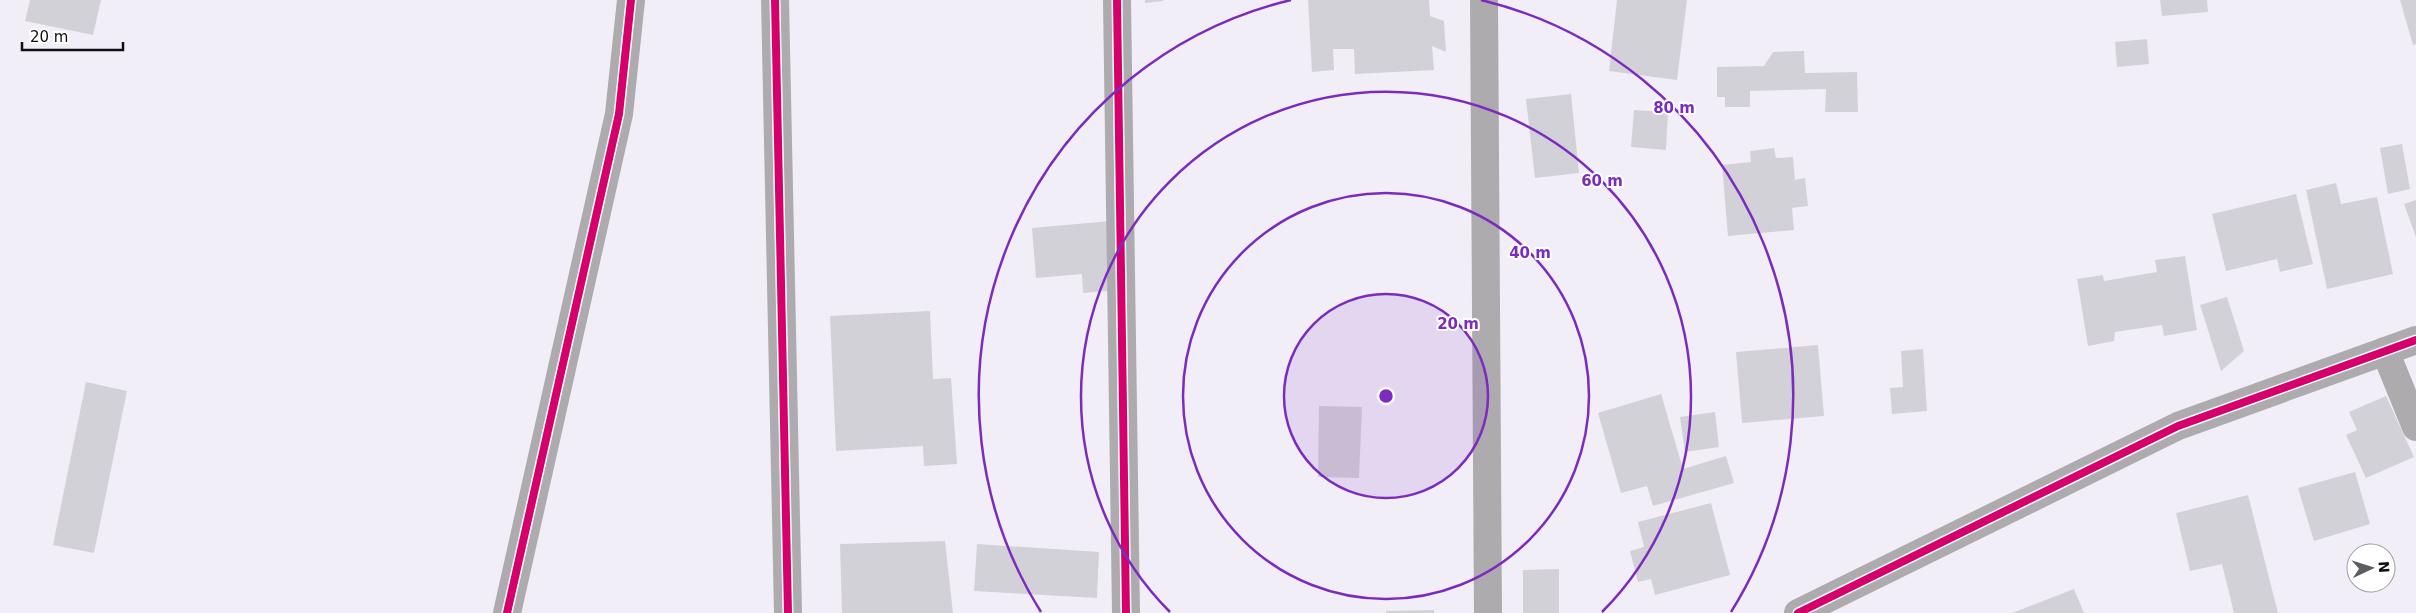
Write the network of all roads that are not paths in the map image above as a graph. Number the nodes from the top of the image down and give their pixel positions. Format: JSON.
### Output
{"nodes":[{"id":1,"x":631,"y":0,"type":"edge"},
{"id":2,"x":775,"y":0,"type":"edge"},
{"id":3,"x":1117,"y":0,"type":"edge"},
{"id":4,"x":1484,"y":0,"type":"edge"},
{"id":5,"x":2416,"y":340,"type":"edge"},
{"id":6,"x":2385,"y":351,"type":"junction"},
{"id":7,"x":2416,"y":427,"type":"edge"},
{"id":8,"x":507,"y":613,"type":"edge"},
{"id":9,"x":788,"y":613,"type":"edge"},
{"id":10,"x":1126,"y":613,"type":"edge"},
{"id":11,"x":1488,"y":613,"type":"edge"},
{"id":12,"x":1798,"y":613,"type":"edge"}],
"edges":[{"from":1,"to":8,"type":"street"},
{"from":2,"to":9,"type":"street"},
{"from":3,"to":10,"type":"street"},
{"from":4,"to":11,"type":"street"},
{"from":5,"to":6,"type":"street"},
{"from":6,"to":7,"type":"street"},
{"from":6,"to":12,"type":"street"}]}
